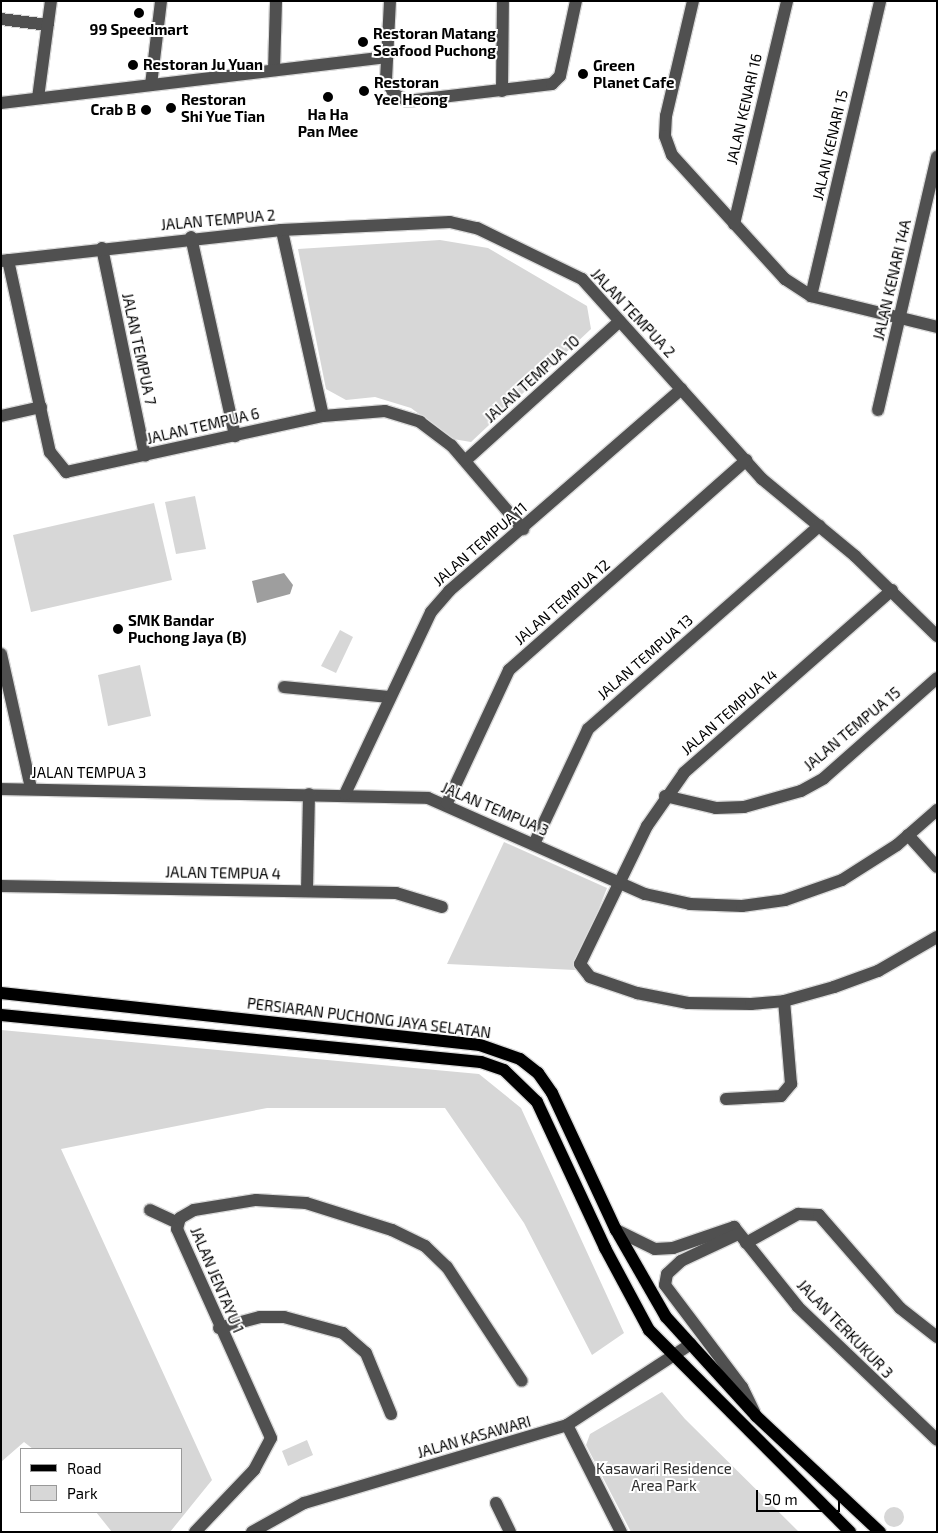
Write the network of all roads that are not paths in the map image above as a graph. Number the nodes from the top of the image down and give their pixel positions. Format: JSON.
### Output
{"nodes":[{"id":1,"x":51,"y":1,"type":"edge"},
{"id":2,"x":160,"y":1,"type":"edge"},
{"id":3,"x":276,"y":1,"type":"edge"},
{"id":4,"x":390,"y":1,"type":"edge"},
{"id":5,"x":503,"y":1,"type":"edge"},
{"id":6,"x":576,"y":1,"type":"edge"},
{"id":7,"x":693,"y":1,"type":"edge"},
{"id":8,"x":787,"y":1,"type":"edge"},
{"id":9,"x":880,"y":1,"type":"edge"},
{"id":10,"x":1,"y":19,"type":"edge"},
{"id":11,"x":48,"y":25,"type":"junction"},
{"id":12,"x":387,"y":57,"type":"junction"},
{"id":13,"x":274,"y":70,"type":"junction"},
{"id":14,"x":151,"y":84,"type":"junction"},
{"id":15,"x":502,"y":91,"type":"junction"},
{"id":16,"x":38,"y":98,"type":"junction"},
{"id":17,"x":1,"y":103,"type":"edge"},
{"id":18,"x":937,"y":157,"type":"edge"},
{"id":19,"x":734,"y":224,"type":"junction"},
{"id":20,"x":282,"y":230,"type":"junction"},
{"id":21,"x":191,"y":237,"type":"junction"},
{"id":22,"x":102,"y":248,"type":"junction"},
{"id":23,"x":5,"y":260,"type":"edge"},
{"id":24,"x":811,"y":296,"type":"junction"},
{"id":25,"x":900,"y":318,"type":"junction"},
{"id":26,"x":620,"y":321,"type":"junction"},
{"id":27,"x":937,"y":327,"type":"edge"},
{"id":28,"x":681,"y":389,"type":"junction"},
{"id":29,"x":41,"y":407,"type":"junction"},
{"id":30,"x":878,"y":410,"type":"dead end"},
{"id":31,"x":1,"y":416,"type":"edge"},
{"id":32,"x":323,"y":416,"type":"junction"},
{"id":33,"x":235,"y":436,"type":"junction"},
{"id":34,"x":145,"y":456,"type":"junction"},
{"id":35,"x":466,"y":460,"type":"junction"},
{"id":36,"x":746,"y":460,"type":"junction"},
{"id":37,"x":819,"y":526,"type":"junction"},
{"id":38,"x":523,"y":529,"type":"junction"},
{"id":39,"x":892,"y":590,"type":"junction"},
{"id":40,"x":937,"y":636,"type":"edge"},
{"id":41,"x":1,"y":654,"type":"edge"},
{"id":42,"x":937,"y":678,"type":"edge"},
{"id":43,"x":284,"y":688,"type":"dead end"},
{"id":44,"x":389,"y":697,"type":"junction"},
{"id":45,"x":31,"y":788,"type":"junction"},
{"id":46,"x":1,"y":789,"type":"edge"},
{"id":47,"x":309,"y":794,"type":"junction"},
{"id":48,"x":345,"y":794,"type":"junction"},
{"id":49,"x":665,"y":796,"type":"junction"},
{"id":50,"x":447,"y":802,"type":"junction"},
{"id":51,"x":937,"y":810,"type":"edge"},
{"id":52,"x":908,"y":835,"type":"junction"},
{"id":53,"x":534,"y":844,"type":"junction"},
{"id":54,"x":937,"y":867,"type":"edge"},
{"id":55,"x":619,"y":883,"type":"junction"},
{"id":56,"x":1,"y":886,"type":"edge"},
{"id":57,"x":307,"y":890,"type":"junction"},
{"id":58,"x":442,"y":907,"type":"dead end"},
{"id":59,"x":937,"y":937,"type":"edge"},
{"id":60,"x":1,"y":993,"type":"edge"},
{"id":61,"x":784,"y":1001,"type":"junction"},
{"id":62,"x":1,"y":1015,"type":"edge"},
{"id":63,"x":726,"y":1099,"type":"dead end"},
{"id":64,"x":150,"y":1210,"type":"dead end"},
{"id":65,"x":176,"y":1222,"type":"junction"},
{"id":66,"x":616,"y":1230,"type":"junction"},
{"id":67,"x":742,"y":1239,"type":"junction"},
{"id":68,"x":219,"y":1328,"type":"junction"},
{"id":69,"x":937,"y":1337,"type":"edge"},
{"id":70,"x":691,"y":1344,"type":"junction"},
{"id":71,"x":671,"y":1357,"type":"junction"},
{"id":72,"x":522,"y":1381,"type":"dead end"},
{"id":73,"x":391,"y":1414,"type":"dead end"},
{"id":74,"x":756,"y":1416,"type":"junction"},
{"id":75,"x":567,"y":1425,"type":"junction"},
{"id":76,"x":937,"y":1440,"type":"edge"},
{"id":77,"x":496,"y":1503,"type":"dead end"},
{"id":78,"x":195,"y":1532,"type":"edge"},
{"id":79,"x":252,"y":1532,"type":"edge"},
{"id":80,"x":510,"y":1532,"type":"edge"},
{"id":81,"x":621,"y":1532,"type":"edge"},
{"id":82,"x":850,"y":1532,"type":"edge"},
{"id":83,"x":880,"y":1532,"type":"edge"}],
"edges":[{"from":1,"to":11,"type":"street"},
{"from":2,"to":14,"type":"street"},
{"from":3,"to":13,"type":"street"},
{"from":4,"to":12,"type":"street"},
{"from":5,"to":15,"type":"street"},
{"from":6,"to":15,"type":"street"},
{"from":7,"to":19,"type":"street"},
{"from":8,"to":19,"type":"street","name":"JALAN KENARI 16"},
{"from":9,"to":24,"type":"street","name":"JALAN KENARI 15"},
{"from":10,"to":11,"type":"street"},
{"from":11,"to":16,"type":"street"},
{"from":12,"to":13,"type":"street"},
{"from":12,"to":15,"type":"street"},
{"from":13,"to":14,"type":"street"},
{"from":14,"to":16,"type":"street"},
{"from":16,"to":17,"type":"street"},
{"from":18,"to":25,"type":"street","name":"JALAN KENARI 14A"},
{"from":19,"to":24,"type":"street"},
{"from":20,"to":21,"type":"street","name":"JALAN TEMPUA 2"},
{"from":20,"to":26,"type":"street","name":"JALAN TEMPUA 2"},
{"from":20,"to":32,"type":"street"},
{"from":21,"to":22,"type":"street","name":"JALAN TEMPUA 2"},
{"from":21,"to":33,"type":"street"},
{"from":22,"to":23,"type":"street","name":"JALAN TEMPUA 2"},
{"from":22,"to":34,"type":"street","name":"JALAN TEMPUA 7"},
{"from":23,"to":29,"type":"street","name":"JALAN TEMPUA 6"},
{"from":24,"to":25,"type":"street"},
{"from":25,"to":27,"type":"street"},
{"from":25,"to":30,"type":"street","name":"JALAN KENARI 14A"},
{"from":26,"to":28,"type":"street","name":"JALAN TEMPUA 2"},
{"from":26,"to":35,"type":"street","name":"JALAN TEMPUA 10"},
{"from":28,"to":36,"type":"street","name":"JALAN TEMPUA 2"},
{"from":28,"to":38,"type":"street","name":"JALAN TEMPUA 11"},
{"from":29,"to":31,"type":"street"},
{"from":29,"to":34,"type":"street","name":"JALAN TEMPUA 6"},
{"from":32,"to":33,"type":"street","name":"JALAN TEMPUA 6"},
{"from":32,"to":35,"type":"street","name":"JALAN TEMPUA 6"},
{"from":33,"to":34,"type":"street","name":"JALAN TEMPUA 6"},
{"from":35,"to":38,"type":"street","name":"JALAN TEMPUA 6"},
{"from":36,"to":37,"type":"street","name":"JALAN TEMPUA 2"},
{"from":36,"to":50,"type":"street","name":"JALAN TEMPUA 12"},
{"from":37,"to":39,"type":"street","name":"JALAN TEMPUA 2"},
{"from":37,"to":53,"type":"street","name":"JALAN TEMPUA 13"},
{"from":38,"to":44,"type":"street","name":"JALAN TEMPUA 11"},
{"from":39,"to":40,"type":"street","name":"JALAN TEMPUA 2"},
{"from":39,"to":49,"type":"street","name":"JALAN TEMPUA 14"},
{"from":41,"to":45,"type":"street"},
{"from":42,"to":49,"type":"street","name":"JALAN TEMPUA 15"},
{"from":43,"to":44,"type":"street"},
{"from":44,"to":48,"type":"street","name":"JALAN TEMPUA 11"},
{"from":45,"to":46,"type":"street","name":"JALAN TEMPUA 3"},
{"from":45,"to":47,"type":"street","name":"JALAN TEMPUA 3"},
{"from":47,"to":48,"type":"street","name":"JALAN TEMPUA 3"},
{"from":47,"to":57,"type":"street"},
{"from":48,"to":50,"type":"street","name":"JALAN TEMPUA 3"},
{"from":49,"to":55,"type":"street","name":"JALAN TEMPUA 14"},
{"from":50,"to":53,"type":"street","name":"JALAN TEMPUA 3"},
{"from":51,"to":52,"type":"street","name":"JALAN TEMPUA 3"},
{"from":52,"to":54,"type":"street"},
{"from":52,"to":55,"type":"street","name":"JALAN TEMPUA 3"},
{"from":53,"to":55,"type":"street","name":"JALAN TEMPUA 3"},
{"from":55,"to":61,"type":"street","name":"JALAN TEMPUA 14"},
{"from":56,"to":57,"type":"street","name":"JALAN TEMPUA 4"},
{"from":57,"to":58,"type":"street","name":"JALAN TEMPUA 4"},
{"from":59,"to":61,"type":"street"},
{"from":60,"to":66,"type":"main road","name":"PERSIARAN PUCHONG JAYA SELATAN"},
{"from":61,"to":63,"type":"street"},
{"from":62,"to":71,"type":"main road","name":"PERSIARAN PUCHONG JAYA SELATAN"},
{"from":64,"to":65,"type":"street"},
{"from":65,"to":68,"type":"street","name":"JALAN JENTAYU 1"},
{"from":65,"to":72,"type":"street","name":"JALAN JENTAYU 1"},
{"from":66,"to":67,"type":"street"},
{"from":66,"to":70,"type":"main road","name":"PERSIARAN PUCHONG JAYA SELATAN"},
{"from":67,"to":69,"type":"street"},
{"from":67,"to":74,"type":"street"},
{"from":67,"to":76,"type":"street","name":"JALAN TERKUKUR 3"},
{"from":68,"to":73,"type":"street"},
{"from":68,"to":78,"type":"street","name":"JALAN JENTAYU 1"},
{"from":70,"to":71,"type":"street","name":"JALAN KASAWARI"},
{"from":70,"to":74,"type":"main road","name":"PERSIARAN PUCHONG JAYA SELATAN"},
{"from":71,"to":75,"type":"street","name":"JALAN KASAWARI"},
{"from":71,"to":82,"type":"main road","name":"PERSIARAN PUCHONG JAYA SELATAN"},
{"from":74,"to":83,"type":"main road","name":"PERSIARAN PUCHONG JAYA SELATAN"},
{"from":75,"to":79,"type":"street","name":"JALAN KASAWARI"},
{"from":75,"to":81,"type":"street"},
{"from":77,"to":80,"type":"street"}]}
